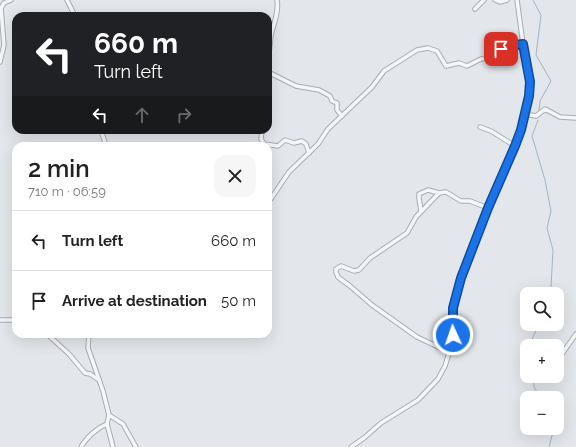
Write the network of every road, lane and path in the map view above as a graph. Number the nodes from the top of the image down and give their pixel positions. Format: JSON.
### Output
{"nodes":[{"id":1,"x":11,"y":0,"type":"edge"},
{"id":2,"x":67,"y":0,"type":"edge"},
{"id":3,"x":277,"y":0,"type":"edge"},
{"id":4,"x":484,"y":0,"type":"edge"},
{"id":5,"x":495,"y":0,"type":"edge"},
{"id":6,"x":507,"y":0,"type":"edge"},
{"id":7,"x":517,"y":0,"type":"edge"},
{"id":8,"x":475,"y":9,"type":"dead end"},
{"id":9,"x":73,"y":12,"type":"edge"},
{"id":10,"x":272,"y":30,"type":"edge"},
{"id":11,"x":523,"y":44,"type":"junction"},
{"id":12,"x":0,"y":62,"type":"edge"},
{"id":13,"x":272,"y":74,"type":"edge"},
{"id":14,"x":524,"y":114,"type":"junction"},
{"id":15,"x":342,"y":116,"type":"junction"},
{"id":16,"x":576,"y":118,"type":"edge"},
{"id":17,"x":480,"y":126,"type":"dead end"},
{"id":18,"x":272,"y":145,"type":"edge"},
{"id":19,"x":515,"y":146,"type":"junction"},
{"id":20,"x":309,"y":153,"type":"junction"},
{"id":21,"x":439,"y":194,"type":"junction"},
{"id":22,"x":272,"y":197,"type":"edge"},
{"id":23,"x":488,"y":208,"type":"junction"},
{"id":24,"x":421,"y":211,"type":"junction"},
{"id":25,"x":0,"y":320,"type":"edge"},
{"id":26,"x":12,"y":320,"type":"edge"},
{"id":27,"x":576,"y":334,"type":"edge"},
{"id":28,"x":51,"y":338,"type":"edge"},
{"id":29,"x":89,"y":338,"type":"edge"},
{"id":30,"x":564,"y":351,"type":"edge"},
{"id":31,"x":449,"y":352,"type":"junction"},
{"id":32,"x":100,"y":380,"type":"junction"},
{"id":33,"x":109,"y":415,"type":"junction"},
{"id":34,"x":106,"y":424,"type":"junction"},
{"id":35,"x":81,"y":447,"type":"edge"},
{"id":36,"x":112,"y":447,"type":"edge"},
{"id":37,"x":136,"y":447,"type":"edge"},
{"id":38,"x":350,"y":447,"type":"edge"}],
"edges":[{"from":1,"to":12,"type":"street"},
{"from":2,"to":9,"type":"street"},
{"from":3,"to":10,"type":"street"},
{"from":4,"to":8,"type":"street"},
{"from":5,"to":6,"type":"street"},
{"from":7,"to":11,"type":"street"},
{"from":11,"to":14,"type":"street"},
{"from":11,"to":15,"type":"street"},
{"from":13,"to":15,"type":"street"},
{"from":14,"to":16,"type":"street"},
{"from":14,"to":19,"type":"street"},
{"from":15,"to":20,"type":"street"},
{"from":17,"to":19,"type":"street"},
{"from":18,"to":20,"type":"street"},
{"from":19,"to":23,"type":"street"},
{"from":20,"to":22,"type":"street"},
{"from":21,"to":23,"type":"street"},
{"from":21,"to":24,"type":"street"},
{"from":21,"to":24,"type":"street"},
{"from":23,"to":31,"type":"street"},
{"from":24,"to":31,"type":"street"},
{"from":25,"to":26,"type":"street"},
{"from":27,"to":30,"type":"street"},
{"from":28,"to":32,"type":"street"},
{"from":29,"to":32,"type":"street"},
{"from":31,"to":38,"type":"street"},
{"from":32,"to":33,"type":"street"},
{"from":33,"to":34,"type":"street"},
{"from":33,"to":37,"type":"street"},
{"from":34,"to":35,"type":"street"},
{"from":34,"to":36,"type":"street"}]}
